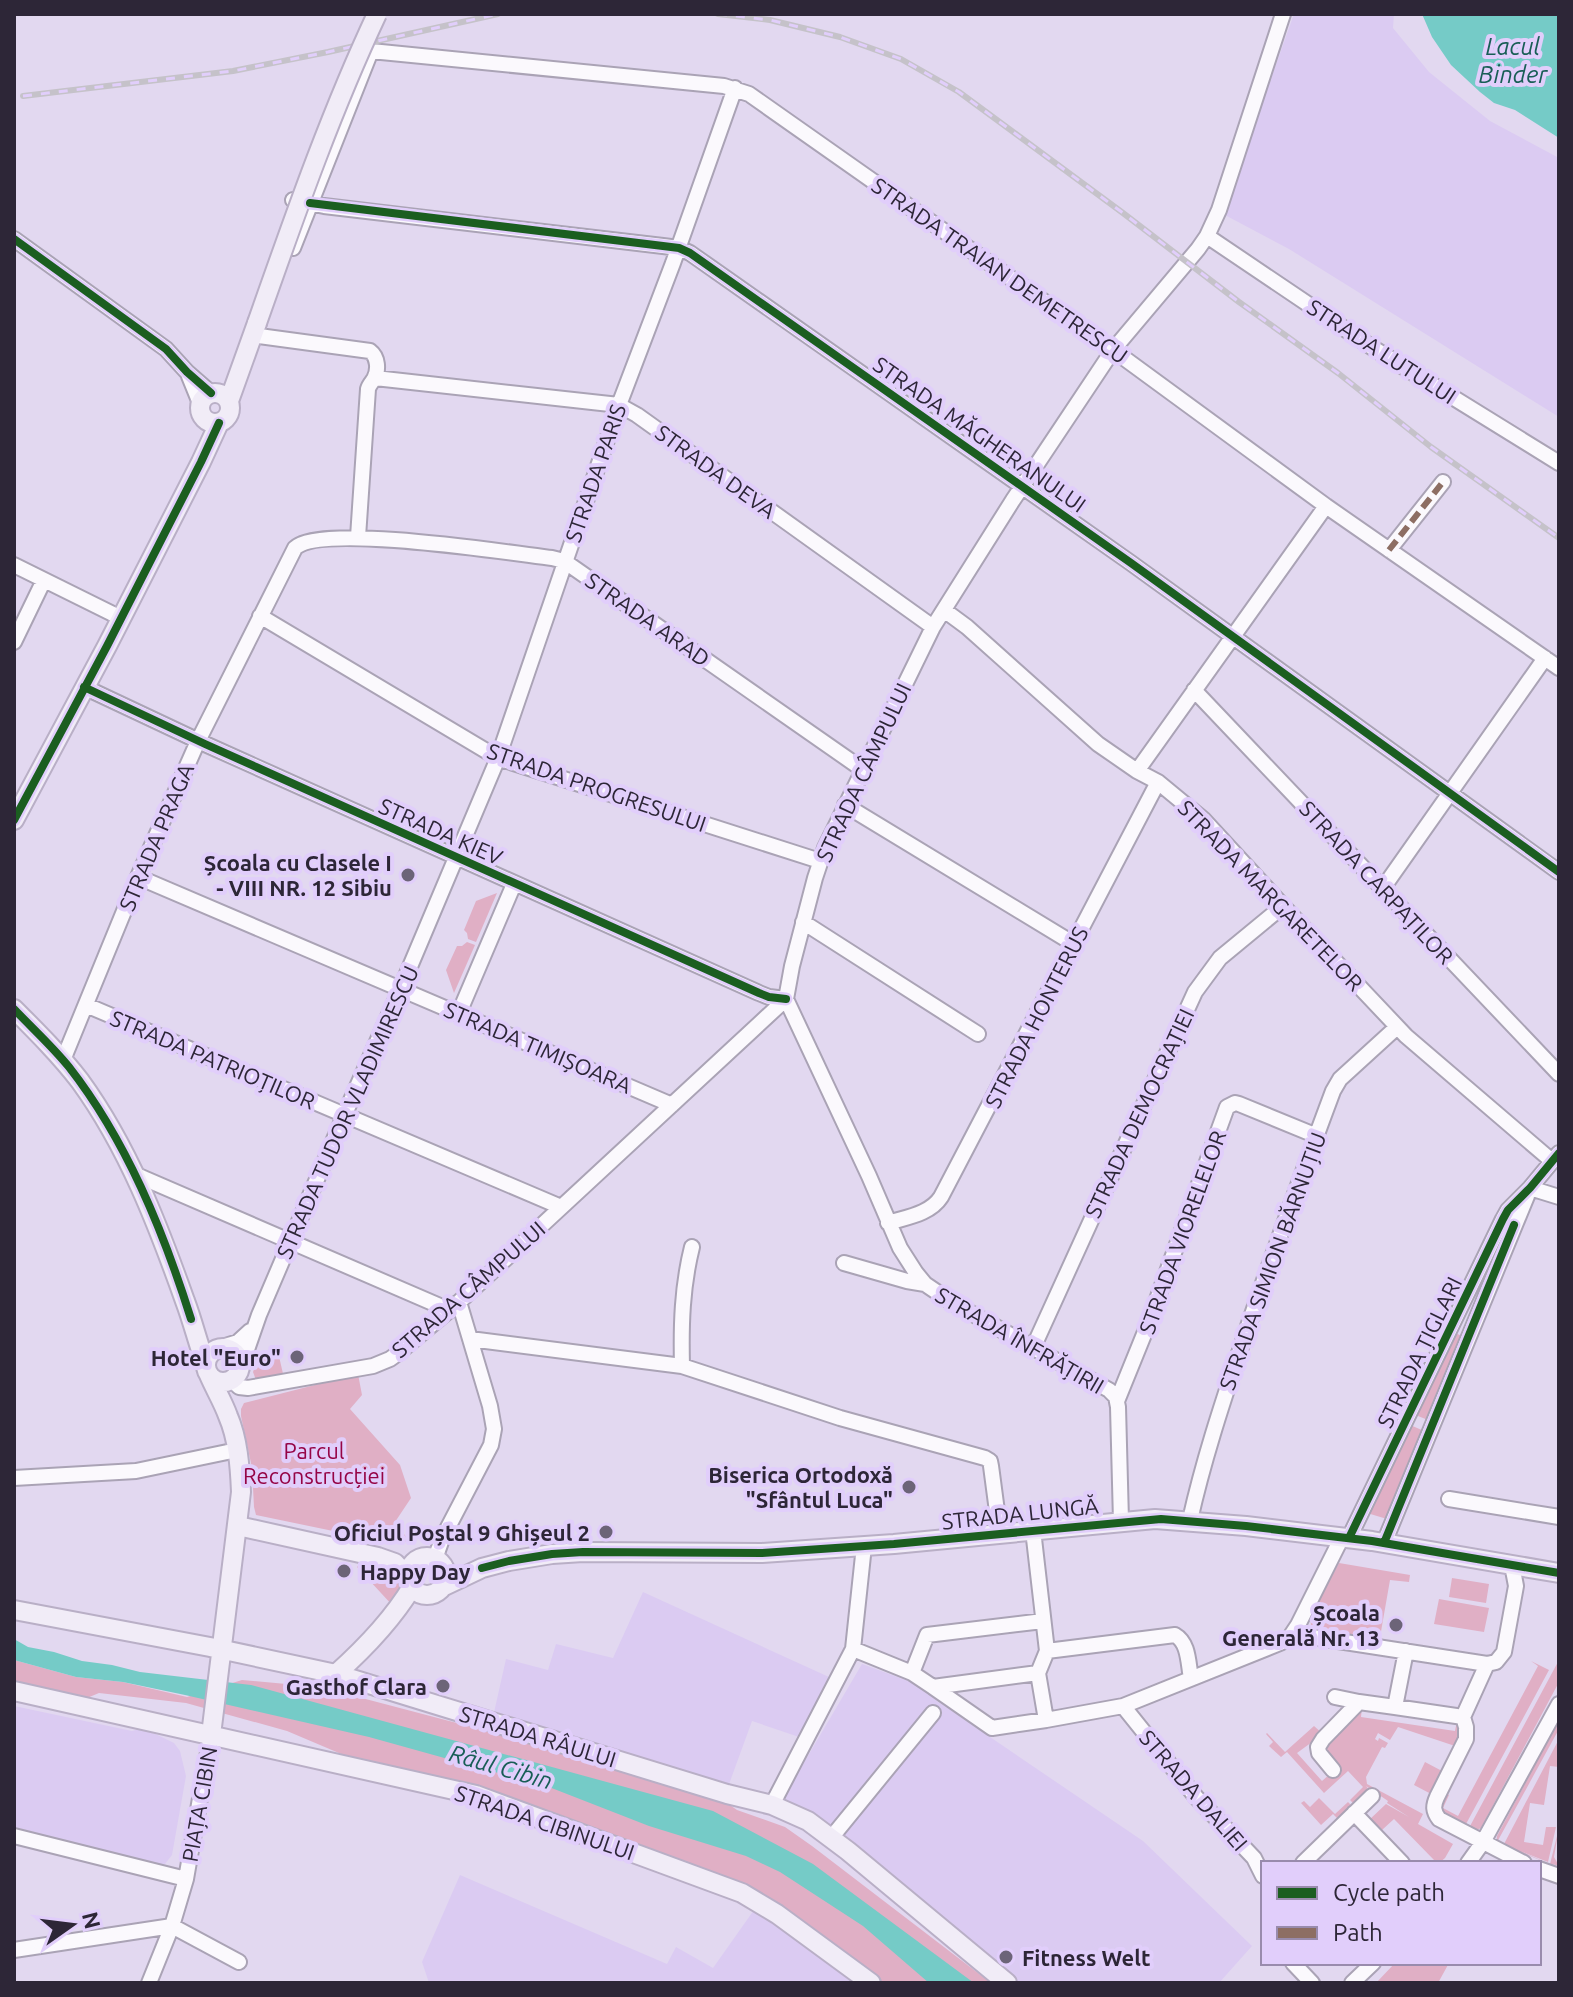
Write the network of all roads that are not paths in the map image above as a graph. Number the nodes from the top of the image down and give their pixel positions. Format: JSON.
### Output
{"nodes":[{"id":1,"x":377,"y":14,"type":"edge"},
{"id":2,"x":1283,"y":14,"type":"edge"},
{"id":3,"x":371,"y":51,"type":"junction"},
{"id":4,"x":735,"y":88,"type":"junction"},
{"id":5,"x":293,"y":200,"type":"junction"},
{"id":6,"x":310,"y":203,"type":"junction"},
{"id":7,"x":1207,"y":236,"type":"junction"},
{"id":8,"x":17,"y":246,"type":"edge"},
{"id":9,"x":679,"y":248,"type":"junction"},
{"id":10,"x":253,"y":338,"type":"junction"},
{"id":11,"x":1113,"y":350,"type":"junction"},
{"id":12,"x":375,"y":378,"type":"junction"},
{"id":13,"x":214,"y":405,"type":"junction"},
{"id":14,"x":619,"y":405,"type":"junction"},
{"id":15,"x":1559,"y":463,"type":"edge"},
{"id":16,"x":1443,"y":482,"type":"dead end"},
{"id":17,"x":1022,"y":487,"type":"junction"},
{"id":18,"x":1326,"y":506,"type":"junction"},
{"id":19,"x":358,"y":537,"type":"junction"},
{"id":20,"x":1389,"y":550,"type":"junction"},
{"id":21,"x":564,"y":561,"type":"junction"},
{"id":22,"x":14,"y":565,"type":"edge"},
{"id":23,"x":44,"y":580,"type":"junction"},
{"id":24,"x":944,"y":610,"type":"junction"},
{"id":25,"x":260,"y":616,"type":"junction"},
{"id":26,"x":121,"y":618,"type":"junction"},
{"id":27,"x":933,"y":627,"type":"junction"},
{"id":28,"x":1232,"y":637,"type":"junction"},
{"id":29,"x":14,"y":642,"type":"edge"},
{"id":30,"x":1545,"y":658,"type":"junction"},
{"id":31,"x":1559,"y":668,"type":"edge"},
{"id":32,"x":84,"y":687,"type":"junction"},
{"id":33,"x":1194,"y":690,"type":"junction"},
{"id":34,"x":198,"y":741,"type":"junction"},
{"id":35,"x":498,"y":758,"type":"junction"},
{"id":36,"x":862,"y":769,"type":"junction"},
{"id":37,"x":1137,"y":771,"type":"junction"},
{"id":38,"x":1158,"y":782,"type":"junction"},
{"id":39,"x":1449,"y":794,"type":"junction"},
{"id":40,"x":845,"y":805,"type":"junction"},
{"id":41,"x":14,"y":820,"type":"edge"},
{"id":42,"x":457,"y":858,"type":"junction"},
{"id":43,"x":820,"y":861,"type":"junction"},
{"id":44,"x":1559,"y":872,"type":"edge"},
{"id":45,"x":138,"y":877,"type":"junction"},
{"id":46,"x":514,"y":884,"type":"junction"},
{"id":47,"x":1383,"y":888,"type":"junction"},
{"id":48,"x":1283,"y":906,"type":"junction"},
{"id":49,"x":803,"y":922,"type":"junction"},
{"id":50,"x":1074,"y":944,"type":"junction"},
{"id":51,"x":401,"y":988,"type":"junction"},
{"id":52,"x":786,"y":999,"type":"junction"},
{"id":53,"x":86,"y":1005,"type":"junction"},
{"id":54,"x":14,"y":1009,"type":"edge"},
{"id":55,"x":459,"y":1013,"type":"junction"},
{"id":56,"x":1397,"y":1027,"type":"junction"},
{"id":57,"x":978,"y":1034,"type":"dead end"},
{"id":58,"x":63,"y":1060,"type":"junction"},
{"id":59,"x":1559,"y":1074,"type":"edge"},
{"id":60,"x":672,"y":1105,"type":"junction"},
{"id":61,"x":344,"y":1116,"type":"junction"},
{"id":62,"x":1317,"y":1136,"type":"junction"},
{"id":63,"x":1556,"y":1157,"type":"edge"},
{"id":64,"x":134,"y":1174,"type":"junction"},
{"id":65,"x":1530,"y":1188,"type":"junction"},
{"id":66,"x":1559,"y":1197,"type":"edge"},
{"id":67,"x":561,"y":1207,"type":"junction"},
{"id":68,"x":888,"y":1223,"type":"junction"},
{"id":69,"x":290,"y":1241,"type":"junction"},
{"id":70,"x":692,"y":1247,"type":"dead end"},
{"id":71,"x":844,"y":1263,"type":"dead end"},
{"id":72,"x":925,"y":1284,"type":"junction"},
{"id":73,"x":454,"y":1306,"type":"junction"},
{"id":74,"x":257,"y":1321,"type":"junction"},
{"id":75,"x":470,"y":1339,"type":"junction"},
{"id":76,"x":1033,"y":1348,"type":"junction"},
{"id":77,"x":213,"y":1359,"type":"junction"},
{"id":78,"x":682,"y":1366,"type":"junction"},
{"id":79,"x":235,"y":1375,"type":"junction"},
{"id":80,"x":1117,"y":1401,"type":"junction"},
{"id":81,"x":229,"y":1418,"type":"junction"},
{"id":82,"x":237,"y":1450,"type":"junction"},
{"id":83,"x":14,"y":1478,"type":"edge"},
{"id":84,"x":1456,"y":1500,"type":"dead end"},
{"id":85,"x":1559,"y":1517,"type":"edge"},
{"id":86,"x":1190,"y":1520,"type":"junction"},
{"id":87,"x":1121,"y":1521,"type":"junction"},
{"id":88,"x":238,"y":1526,"type":"junction"},
{"id":89,"x":1033,"y":1530,"type":"junction"},
{"id":90,"x":1000,"y":1534,"type":"junction"},
{"id":91,"x":1345,"y":1537,"type":"junction"},
{"id":92,"x":1384,"y":1543,"type":"junction"},
{"id":93,"x":864,"y":1546,"type":"junction"},
{"id":94,"x":439,"y":1562,"type":"junction"},
{"id":95,"x":1512,"y":1565,"type":"junction"},
{"id":96,"x":482,"y":1568,"type":"junction"},
{"id":97,"x":1559,"y":1573,"type":"edge"},
{"id":98,"x":410,"y":1582,"type":"junction"},
{"id":99,"x":438,"y":1591,"type":"junction"},
{"id":100,"x":14,"y":1610,"type":"edge"},
{"id":101,"x":397,"y":1611,"type":"junction"},
{"id":102,"x":1043,"y":1621,"type":"junction"},
{"id":103,"x":1293,"y":1634,"type":"junction"},
{"id":104,"x":853,"y":1649,"type":"junction"},
{"id":105,"x":1047,"y":1651,"type":"junction"},
{"id":106,"x":1406,"y":1651,"type":"junction"},
{"id":107,"x":222,"y":1657,"type":"junction"},
{"id":108,"x":1487,"y":1664,"type":"junction"},
{"id":109,"x":912,"y":1673,"type":"junction"},
{"id":110,"x":1038,"y":1673,"type":"junction"},
{"id":111,"x":336,"y":1674,"type":"junction"},
{"id":112,"x":1191,"y":1678,"type":"junction"},
{"id":113,"x":933,"y":1687,"type":"junction"},
{"id":114,"x":14,"y":1691,"type":"edge"},
{"id":115,"x":1335,"y":1697,"type":"dead end"},
{"id":116,"x":1359,"y":1702,"type":"junction"},
{"id":117,"x":1123,"y":1706,"type":"junction"},
{"id":118,"x":1559,"y":1706,"type":"edge"},
{"id":119,"x":1395,"y":1707,"type":"junction"},
{"id":120,"x":933,"y":1713,"type":"dead end"},
{"id":121,"x":1463,"y":1717,"type":"junction"},
{"id":122,"x":1046,"y":1720,"type":"junction"},
{"id":123,"x":212,"y":1730,"type":"junction"},
{"id":124,"x":1333,"y":1770,"type":"dead end"},
{"id":125,"x":1372,"y":1796,"type":"dead end"},
{"id":126,"x":772,"y":1805,"type":"junction"},
{"id":127,"x":1354,"y":1813,"type":"junction"},
{"id":128,"x":14,"y":1836,"type":"edge"},
{"id":129,"x":831,"y":1838,"type":"junction"},
{"id":130,"x":1483,"y":1842,"type":"junction"},
{"id":131,"x":1305,"y":1861,"type":"edge"},
{"id":132,"x":1395,"y":1861,"type":"edge"},
{"id":133,"x":1469,"y":1861,"type":"edge"},
{"id":134,"x":1520,"y":1861,"type":"edge"},
{"id":135,"x":1261,"y":1872,"type":"edge"},
{"id":136,"x":186,"y":1879,"type":"junction"},
{"id":137,"x":172,"y":1926,"type":"junction"},
{"id":138,"x":14,"y":1950,"type":"edge"},
{"id":139,"x":239,"y":1962,"type":"dead end"},
{"id":140,"x":1295,"y":1965,"type":"edge"},
{"id":141,"x":1364,"y":1966,"type":"edge"},
{"id":142,"x":149,"y":1983,"type":"edge"},
{"id":143,"x":871,"y":1983,"type":"edge"},
{"id":144,"x":1007,"y":1983,"type":"edge"},
{"id":145,"x":1312,"y":1983,"type":"edge"},
{"id":146,"x":1352,"y":1983,"type":"edge"}],
"edges":[{"from":1,"to":10,"type":"main road","bridge":true},
{"from":2,"to":7,"type":"street","name":"STRADA CÂMPULUI"},
{"from":3,"to":4,"type":"street","name":"STRADA TRAIAN DEMETRESCU"},
{"from":3,"to":5,"type":"street"},
{"from":3,"to":6,"type":"street"},
{"from":4,"to":9,"type":"street","name":"STRADA PARIS"},
{"from":4,"to":11,"type":"street","name":"STRADA TRAIAN DEMETRESCU"},
{"from":5,"to":6,"type":"street","name":"STRADA MĂGHERANULUI"},
{"from":5,"to":10,"type":"street"},
{"from":6,"to":9,"type":"street","name":"STRADA MĂGHERANULUI"},
{"from":6,"to":10,"type":"street"},
{"from":7,"to":11,"type":"street","name":"STRADA CÂMPULUI"},
{"from":7,"to":15,"type":"street","name":"STRADA LUTULUI"},
{"from":8,"to":13,"type":"street"},
{"from":9,"to":14,"type":"street","name":"STRADA PARIS"},
{"from":9,"to":17,"type":"street","name":"STRADA MĂGHERANULUI"},
{"from":10,"to":12,"type":"street"},
{"from":10,"to":13,"type":"main road"},
{"from":11,"to":17,"type":"street","name":"STRADA CÂMPULUI"},
{"from":11,"to":18,"type":"street","name":"STRADA TRAIAN DEMETRESCU"},
{"from":12,"to":14,"type":"street","name":"STRADA DEVA"},
{"from":12,"to":19,"type":"street"},
{"from":13,"to":26,"type":"main road"},
{"from":14,"to":21,"type":"street","name":"STRADA PARIS"},
{"from":14,"to":27,"type":"street","name":"STRADA DEVA"},
{"from":16,"to":20,"type":"street"},
{"from":17,"to":24,"type":"street","name":"STRADA CÂMPULUI"},
{"from":17,"to":28,"type":"street","name":"STRADA MĂGHERANULUI"},
{"from":18,"to":20,"type":"street","name":"STRADA TRAIAN DEMETRESCU"},
{"from":18,"to":28,"type":"street"},
{"from":19,"to":21,"type":"street","name":"STRADA ARAD"},
{"from":19,"to":25,"type":"street","name":"STRADA PRAGA"},
{"from":20,"to":30,"type":"street","name":"STRADA TRAIAN DEMETRESCU"},
{"from":21,"to":35,"type":"street","name":"STRADA PARIS"},
{"from":21,"to":36,"type":"street","name":"STRADA ARAD"},
{"from":22,"to":23,"type":"street"},
{"from":23,"to":26,"type":"street"},
{"from":23,"to":29,"type":"street"},
{"from":24,"to":27,"type":"street","name":"STRADA CÂMPULUI"},
{"from":24,"to":37,"type":"street","name":"STRADA MARGARETELOR"},
{"from":25,"to":34,"type":"street","name":"STRADA PRAGA"},
{"from":25,"to":35,"type":"street","name":"STRADA PROGRESULUI"},
{"from":26,"to":32,"type":"main road"},
{"from":27,"to":36,"type":"street","name":"STRADA CÂMPULUI"},
{"from":28,"to":33,"type":"street"},
{"from":28,"to":39,"type":"street","name":"STRADA MĂGHERANULUI"},
{"from":30,"to":31,"type":"street","name":"STRADA TRAIAN DEMETRESCU"},
{"from":30,"to":39,"type":"street"},
{"from":32,"to":34,"type":"street","name":"STRADA KIEV"},
{"from":32,"to":41,"type":"main road"},
{"from":33,"to":37,"type":"street"},
{"from":33,"to":47,"type":"street","name":"STRADA CARPAȚILOR"},
{"from":34,"to":42,"type":"street","name":"STRADA KIEV"},
{"from":34,"to":45,"type":"street","name":"STRADA PRAGA"},
{"from":35,"to":42,"type":"street","name":"STRADA PARIS"},
{"from":35,"to":43,"type":"street","name":"STRADA PROGRESULUI"},
{"from":36,"to":40,"type":"street","name":"STRADA CÂMPULUI"},
{"from":37,"to":38,"type":"street","name":"STRADA MARGARETELOR"},
{"from":38,"to":48,"type":"street","name":"STRADA MARGARETELOR"},
{"from":38,"to":50,"type":"street","name":"STRADA HONTERUS"},
{"from":39,"to":44,"type":"street","name":"STRADA MĂGHERANULUI"},
{"from":39,"to":47,"type":"street"},
{"from":40,"to":43,"type":"street","name":"STRADA CÂMPULUI"},
{"from":40,"to":50,"type":"street"},
{"from":42,"to":46,"type":"street","name":"STRADA KIEV"},
{"from":42,"to":51,"type":"street","name":"STRADA TUDOR VLADIMIRESCU"},
{"from":43,"to":49,"type":"street","name":"STRADA CÂMPULUI"},
{"from":45,"to":51,"type":"street","name":"STRADA TIMIȘOARA"},
{"from":45,"to":53,"type":"street","name":"STRADA PRAGA"},
{"from":46,"to":52,"type":"street","name":"STRADA KIEV"},
{"from":46,"to":55,"type":"street"},
{"from":47,"to":59,"type":"street","name":"STRADA CARPAȚILOR"},
{"from":48,"to":56,"type":"street","name":"STRADA MARGARETELOR"},
{"from":48,"to":76,"type":"street","name":"STRADA DEMOCRAȚIEI"},
{"from":49,"to":52,"type":"street","name":"STRADA CÂMPULUI"},
{"from":49,"to":57,"type":"street"},
{"from":50,"to":68,"type":"street","name":"STRADA HONTERUS"},
{"from":51,"to":55,"type":"street","name":"STRADA TIMIȘOARA"},
{"from":51,"to":61,"type":"street","name":"STRADA TUDOR VLADIMIRESCU"},
{"from":52,"to":60,"type":"street","name":"STRADA CÂMPULUI"},
{"from":52,"to":68,"type":"street","name":"STRADA ÎNFRĂȚIRII"},
{"from":53,"to":58,"type":"street","name":"STRADA PRAGA"},
{"from":53,"to":61,"type":"street","name":"STRADA PATRIOȚILOR"},
{"from":54,"to":58,"type":"main road"},
{"from":55,"to":60,"type":"street","name":"STRADA TIMIȘOARA"},
{"from":56,"to":62,"type":"street","name":"STRADA SIMION BĂRNUȚIU"},
{"from":56,"to":63,"type":"street","name":"STRADA MARGARETELOR"},
{"from":58,"to":64,"type":"main road"},
{"from":60,"to":67,"type":"street","name":"STRADA CÂMPULUI"},
{"from":61,"to":67,"type":"street","name":"STRADA PATRIOȚILOR"},
{"from":61,"to":69,"type":"street","name":"STRADA TUDOR VLADIMIRESCU"},
{"from":62,"to":80,"type":"street","name":"STRADA VIORELELOR"},
{"from":62,"to":86,"type":"street","name":"STRADA SIMION BĂRNUȚIU"},
{"from":63,"to":65,"type":"street","name":"STRADA ȚIGLARI"},
{"from":64,"to":69,"type":"street"},
{"from":64,"to":77,"type":"main road"},
{"from":65,"to":66,"type":"street"},
{"from":65,"to":91,"type":"street","name":"STRADA ȚIGLARI"},
{"from":65,"to":92,"type":"street","name":"STRADA ȚIGLARI"},
{"from":67,"to":73,"type":"street","name":"STRADA CÂMPULUI"},
{"from":68,"to":72,"type":"street","name":"STRADA ÎNFRĂȚIRII"},
{"from":69,"to":73,"type":"street"},
{"from":69,"to":74,"type":"street","name":"STRADA TUDOR VLADIMIRESCU"},
{"from":70,"to":78,"type":"street"},
{"from":71,"to":72,"type":"street"},
{"from":72,"to":76,"type":"street","name":"STRADA ÎNFRĂȚIRII"},
{"from":73,"to":75,"type":"street"},
{"from":73,"to":79,"type":"street","name":"STRADA CÂMPULUI"},
{"from":74,"to":77,"type":"street"},
{"from":74,"to":79,"type":"street","name":"STRADA TUDOR VLADIMIRESCU"},
{"from":75,"to":78,"type":"street"},
{"from":75,"to":94,"type":"street"},
{"from":76,"to":80,"type":"street","name":"STRADA ÎNFRĂȚIRII"},
{"from":77,"to":79,"type":"main road"},
{"from":77,"to":79,"type":"main road"},
{"from":77,"to":81,"type":"main road"},
{"from":78,"to":90,"type":"street"},
{"from":79,"to":81,"type":"main road"},
{"from":80,"to":87,"type":"street","name":"STRADA ÎNFRĂȚIRII"},
{"from":81,"to":82,"type":"main road","name":"PIAȚA CIBIN"},
{"from":82,"to":83,"type":"street"},
{"from":82,"to":88,"type":"main road","name":"PIAȚA CIBIN"},
{"from":84,"to":85,"type":"street"},
{"from":86,"to":87,"type":"main road","name":"STRADA LUNGĂ"},
{"from":86,"to":91,"type":"main road","name":"STRADA LUNGĂ"},
{"from":87,"to":89,"type":"main road","name":"STRADA LUNGĂ"},
{"from":88,"to":98,"type":"main road"},
{"from":88,"to":107,"type":"main road","name":"PIAȚA CIBIN"},
{"from":89,"to":90,"type":"main road","name":"STRADA LUNGĂ"},
{"from":89,"to":102,"type":"street"},
{"from":90,"to":93,"type":"main road","name":"STRADA LUNGĂ"},
{"from":91,"to":92,"type":"main road","name":"STRADA LUNGĂ"},
{"from":91,"to":103,"type":"street","name":"STRADA ȚIGLARI"},
{"from":92,"to":95,"type":"main road","name":"STRADA LUNGĂ"},
{"from":93,"to":96,"type":"main road","name":"STRADA LUNGĂ"},
{"from":93,"to":104,"type":"street"},
{"from":94,"to":96,"type":"main road","name":"STRADA LUNGĂ"},
{"from":94,"to":98,"type":"main road"},
{"from":94,"to":99,"type":"main road"},
{"from":95,"to":97,"type":"main road","name":"STRADA LUNGĂ"},
{"from":95,"to":108,"type":"street"},
{"from":96,"to":99,"type":"main road","name":"STRADA LUNGĂ"},
{"from":98,"to":99,"type":"main road"},
{"from":98,"to":101,"type":"main road","name":"STRADA LUNGĂ"},
{"from":99,"to":101,"type":"main road","name":"STRADA LUNGĂ"},
{"from":100,"to":107,"type":"main road","name":"STRADA RÂULUI"},
{"from":101,"to":111,"type":"main road","name":"STRADA LUNGĂ"},
{"from":102,"to":105,"type":"street"},
{"from":102,"to":109,"type":"street"},
{"from":103,"to":106,"type":"street"},
{"from":103,"to":112,"type":"street"},
{"from":104,"to":109,"type":"street"},
{"from":104,"to":126,"type":"street"},
{"from":105,"to":110,"type":"street"},
{"from":105,"to":112,"type":"street"},
{"from":106,"to":108,"type":"street"},
{"from":106,"to":119,"type":"street"},
{"from":107,"to":111,"type":"main road","name":"STRADA RÂULUI"},
{"from":107,"to":123,"type":"main road","name":"PIAȚA CIBIN"},
{"from":108,"to":121,"type":"street"},
{"from":109,"to":113,"type":"street"},
{"from":110,"to":113,"type":"street"},
{"from":110,"to":122,"type":"street"},
{"from":111,"to":126,"type":"main road","name":"STRADA RÂULUI"},
{"from":112,"to":117,"type":"street"},
{"from":113,"to":122,"type":"street"},
{"from":114,"to":123,"type":"main road","name":"STRADA CIBINULUI"},
{"from":115,"to":116,"type":"street"},
{"from":116,"to":119,"type":"street"},
{"from":116,"to":124,"type":"street"},
{"from":117,"to":122,"type":"street"},
{"from":117,"to":135,"type":"street","name":"STRADA DALIEI"},
{"from":118,"to":130,"type":"street"},
{"from":119,"to":121,"type":"street"},
{"from":120,"to":129,"type":"street"},
{"from":121,"to":130,"type":"street"},
{"from":123,"to":136,"type":"street","name":"PIAȚA CIBIN"},
{"from":123,"to":143,"type":"main road","name":"STRADA CIBINULUI"},
{"from":125,"to":127,"type":"street"},
{"from":126,"to":129,"type":"main road","name":"STRADA RÂULUI"},
{"from":127,"to":131,"type":"street"},
{"from":127,"to":132,"type":"street"},
{"from":128,"to":136,"type":"street","name":"PIAȚA CIBIN"},
{"from":129,"to":144,"type":"main road","name":"STRADA RÂULUI"},
{"from":130,"to":133,"type":"street"},
{"from":130,"to":134,"type":"street"},
{"from":136,"to":137,"type":"street"},
{"from":137,"to":138,"type":"street"},
{"from":137,"to":139,"type":"street"},
{"from":137,"to":142,"type":"street"},
{"from":140,"to":145,"type":"street"},
{"from":141,"to":146,"type":"street"}]}
